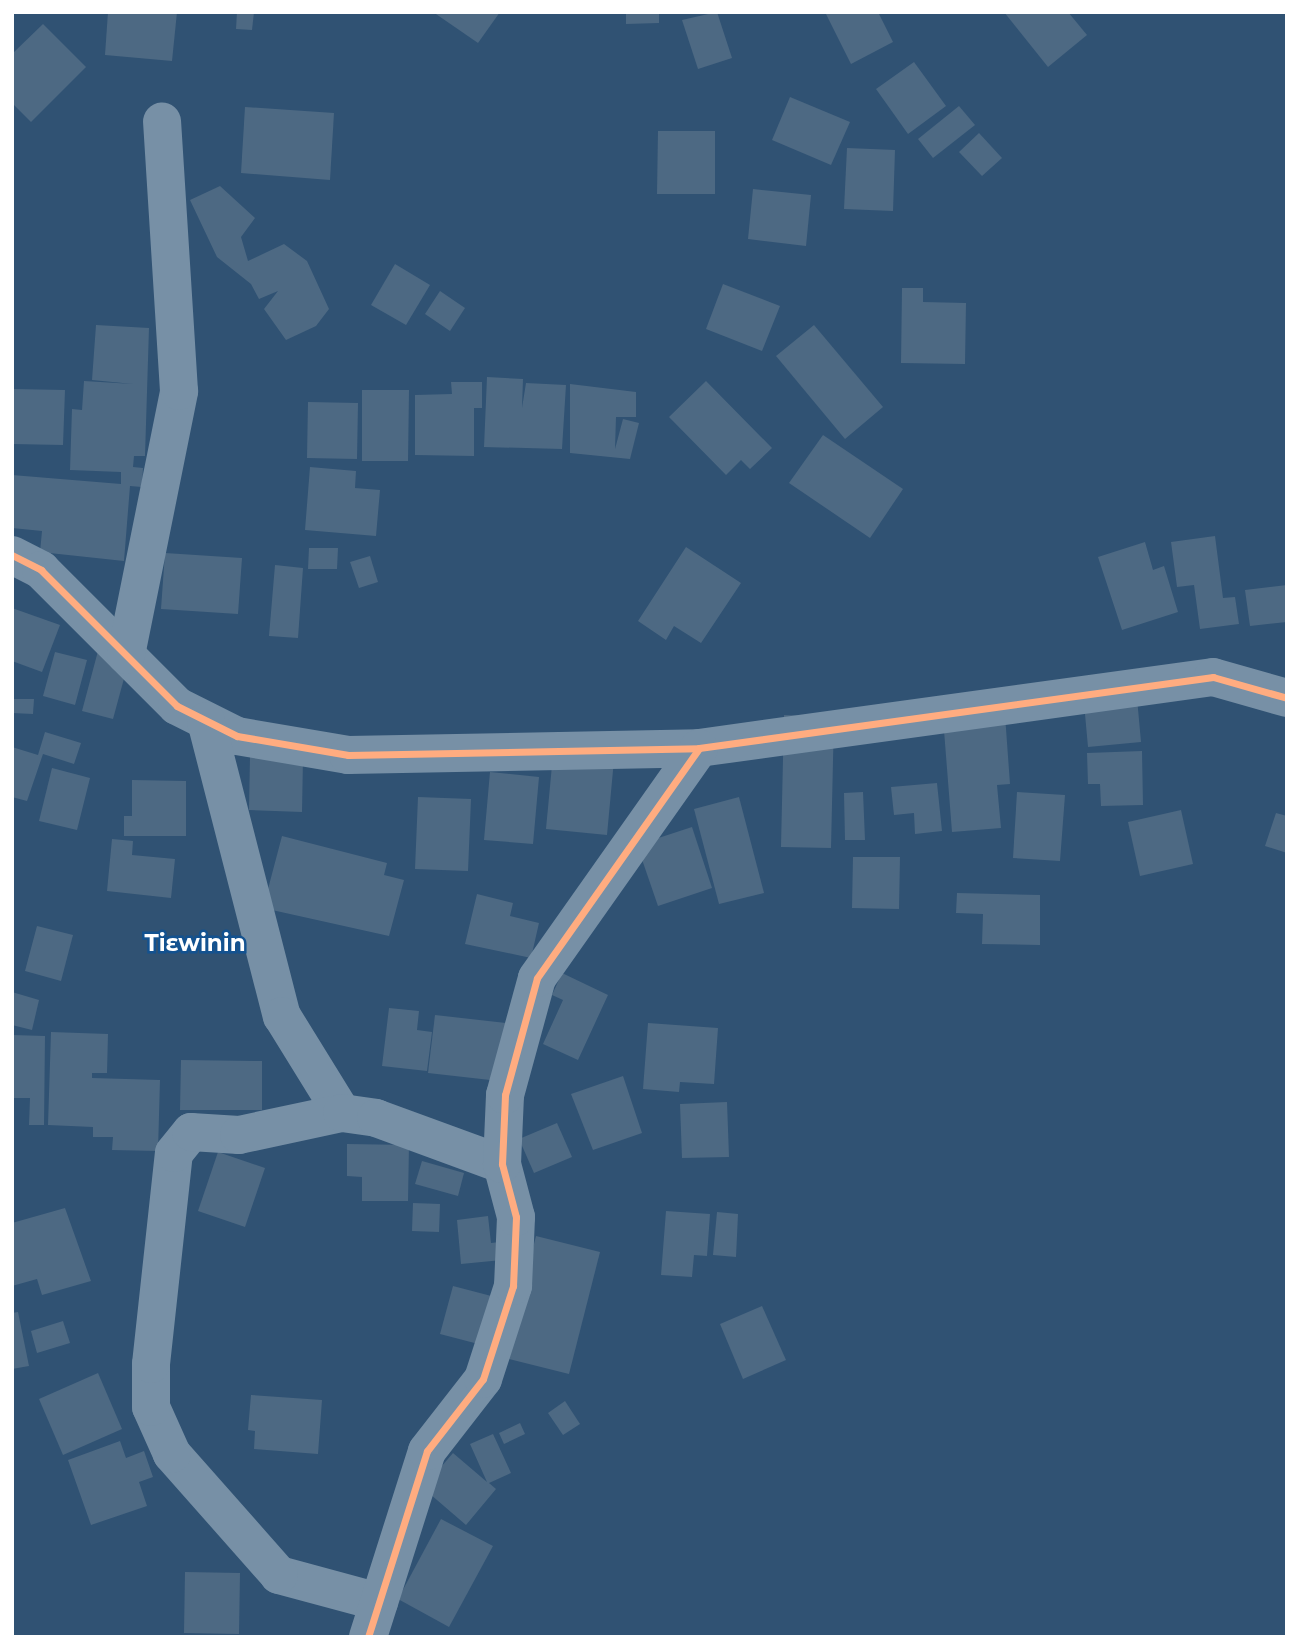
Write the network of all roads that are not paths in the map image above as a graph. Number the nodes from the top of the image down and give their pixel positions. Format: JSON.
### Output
{"nodes":[{"id":1,"x":162,"y":122,"type":"dead end"},
{"id":2,"x":12,"y":555,"type":"edge"},
{"id":3,"x":127,"y":655,"type":"junction"},
{"id":4,"x":1287,"y":698,"type":"edge"},
{"id":5,"x":206,"y":721,"type":"junction"},
{"id":6,"x":699,"y":748,"type":"junction"},
{"id":7,"x":342,"y":1114,"type":"junction"},
{"id":8,"x":502,"y":1164,"type":"junction"},
{"id":9,"x":374,"y":1619,"type":"edge"}],
"edges":[{"from":1,"to":3,"type":"street"},
{"from":2,"to":3,"type":"street"},
{"from":3,"to":5,"type":"street"},
{"from":4,"to":6,"type":"street"},
{"from":5,"to":6,"type":"street"},
{"from":5,"to":7,"type":"street"},
{"from":6,"to":8,"type":"street"},
{"from":7,"to":8,"type":"street"},
{"from":7,"to":9,"type":"street"},
{"from":8,"to":9,"type":"street"}]}
